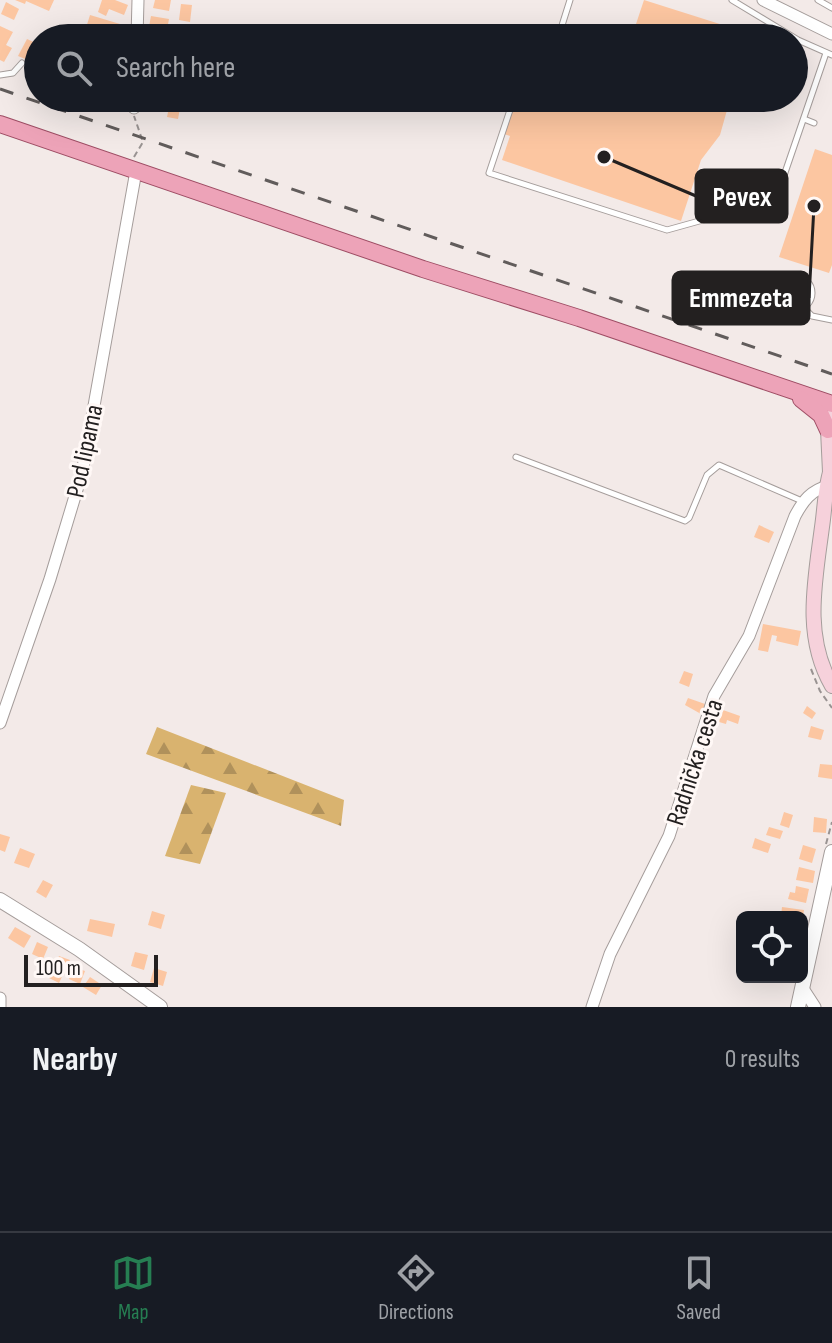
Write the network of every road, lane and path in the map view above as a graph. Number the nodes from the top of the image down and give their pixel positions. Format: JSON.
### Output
{"nodes":[{"id":1,"x":138,"y":0,"type":"edge"},
{"id":2,"x":570,"y":0,"type":"edge"},
{"id":3,"x":732,"y":0,"type":"edge"},
{"id":4,"x":763,"y":0,"type":"edge"},
{"id":5,"x":818,"y":0,"type":"edge"},
{"id":6,"x":832,"y":8,"type":"edge"},
{"id":7,"x":137,"y":24,"type":"edge"},
{"id":8,"x":562,"y":24,"type":"edge"},
{"id":9,"x":770,"y":24,"type":"edge"},
{"id":10,"x":832,"y":34,"type":"edge"},
{"id":11,"x":808,"y":43,"type":"edge"},
{"id":12,"x":829,"y":54,"type":"edge"},
{"id":13,"x":22,"y":63,"type":"dead end"},
{"id":14,"x":0,"y":75,"type":"edge"},
{"id":15,"x":808,"y":109,"type":"edge"},
{"id":16,"x":135,"y":112,"type":"edge"},
{"id":17,"x":509,"y":112,"type":"edge"},
{"id":18,"x":807,"y":112,"type":"edge"},
{"id":19,"x":804,"y":119,"type":"junction"},
{"id":20,"x":814,"y":123,"type":"dead end"},
{"id":21,"x":0,"y":124,"type":"edge"},
{"id":22,"x":134,"y":170,"type":"junction"},
{"id":23,"x":804,"y":308,"type":"junction"},
{"id":24,"x":831,"y":318,"type":"edge"},
{"id":25,"x":776,"y":384,"type":"junction"},
{"id":26,"x":832,"y":404,"type":"edge"},
{"id":27,"x":830,"y":423,"type":"edge"},
{"id":28,"x":516,"y":457,"type":"dead end"},
{"id":29,"x":830,"y":475,"type":"edge"},
{"id":30,"x":803,"y":502,"type":"junction"},
{"id":31,"x":832,"y":686,"type":"edge"},
{"id":32,"x":0,"y":723,"type":"edge"},
{"id":33,"x":832,"y":852,"type":"edge"},
{"id":34,"x":0,"y":900,"type":"edge"},
{"id":35,"x":802,"y":987,"type":"junction"},
{"id":36,"x":0,"y":998,"type":"edge"},
{"id":37,"x":0,"y":1007,"type":"edge"},
{"id":38,"x":160,"y":1007,"type":"edge"},
{"id":39,"x":592,"y":1007,"type":"edge"},
{"id":40,"x":798,"y":1007,"type":"edge"},
{"id":41,"x":815,"y":1007,"type":"edge"}],
"edges":[{"from":1,"to":7,"type":"street"},
{"from":2,"to":8,"type":"lane"},
{"from":3,"to":9,"type":"lane"},
{"from":4,"to":10,"type":"street"},
{"from":5,"to":6,"type":"lane"},
{"from":11,"to":12,"type":"lane"},
{"from":12,"to":15,"type":"lane"},
{"from":13,"to":14,"type":"lane"},
{"from":16,"to":22,"type":"path"},
{"from":17,"to":19,"type":"lane"},
{"from":18,"to":19,"type":"lane"},
{"from":19,"to":20,"type":"lane"},
{"from":21,"to":22,"type":"main road"},
{"from":22,"to":25,"type":"main road"},
{"from":22,"to":32,"type":"street","name":"Pod lipama"},
{"from":23,"to":23,"type":"lane"},
{"from":23,"to":24,"type":"lane"},
{"from":25,"to":26,"type":"main road"},
{"from":25,"to":27,"type":"main road"},
{"from":27,"to":29,"type":"main road"},
{"from":28,"to":30,"type":"lane"},
{"from":29,"to":30,"type":"street"},
{"from":29,"to":31,"type":"main road"},
{"from":30,"to":39,"type":"street","name":"Radnička cesta"},
{"from":33,"to":35,"type":"street"},
{"from":34,"to":38,"type":"street"},
{"from":35,"to":40,"type":"street"},
{"from":35,"to":41,"type":"street"},
{"from":36,"to":37,"type":"street"}]}
